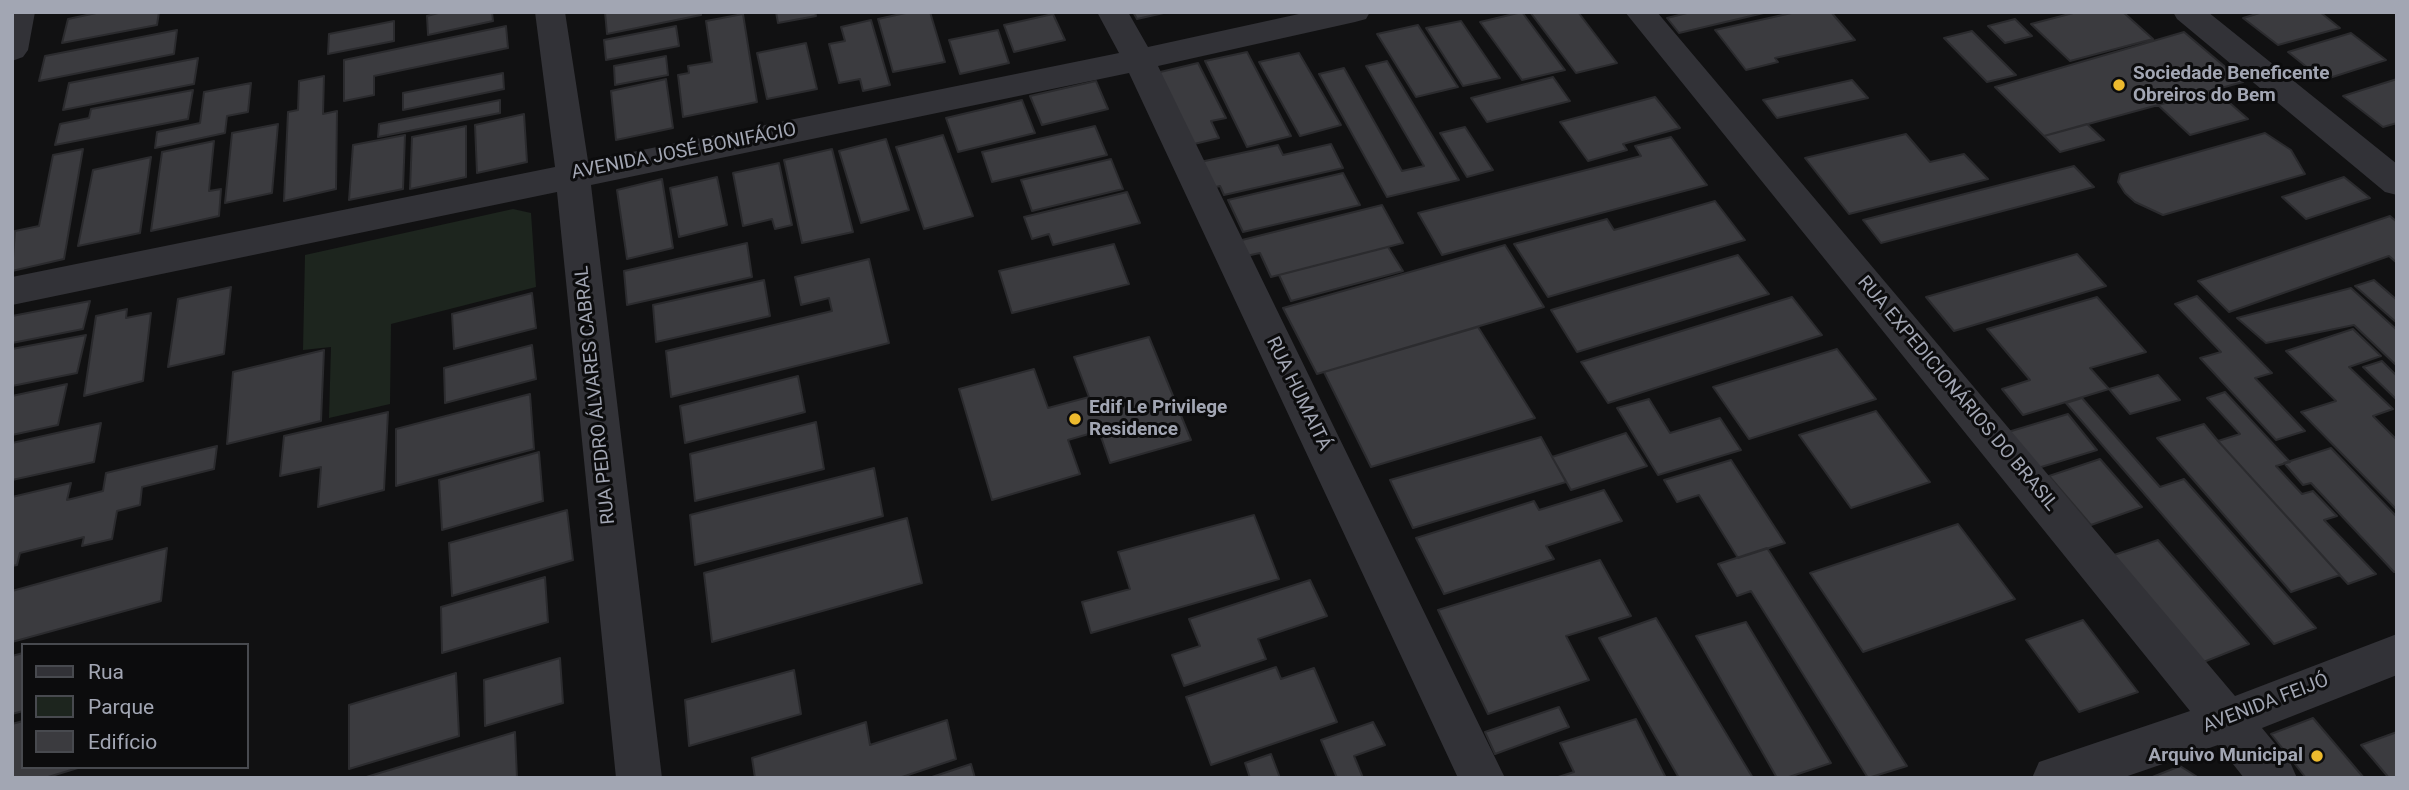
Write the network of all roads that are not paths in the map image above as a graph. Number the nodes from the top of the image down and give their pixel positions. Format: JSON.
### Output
{"nodes":[{"id":1,"x":20,"y":12,"type":"edge"},
{"id":2,"x":550,"y":12,"type":"edge"},
{"id":3,"x":1112,"y":12,"type":"edge"},
{"id":4,"x":1355,"y":12,"type":"edge"},
{"id":5,"x":1640,"y":12,"type":"edge"},
{"id":6,"x":2188,"y":12,"type":"edge"},
{"id":7,"x":12,"y":50,"type":"edge"},
{"id":8,"x":1139,"y":60,"type":"junction"},
{"id":9,"x":571,"y":174,"type":"junction"},
{"id":10,"x":2397,"y":183,"type":"edge"},
{"id":11,"x":12,"y":291,"type":"edge"},
{"id":12,"x":2397,"y":654,"type":"edge"},
{"id":13,"x":2228,"y":720,"type":"junction"},
{"id":14,"x":639,"y":778,"type":"edge"},
{"id":15,"x":1482,"y":778,"type":"edge"},
{"id":16,"x":2055,"y":778,"type":"edge"},
{"id":17,"x":2274,"y":778,"type":"edge"}],
"edges":[{"from":1,"to":7,"type":"street"},
{"from":2,"to":9,"type":"street","name":"RUA PEDRO ÁLVARES CABRAL"},
{"from":3,"to":8,"type":"street","name":"RUA HUMAITÁ"},
{"from":4,"to":8,"type":"street","name":"AVENIDA JOSÉ BONIFÁCIO"},
{"from":5,"to":13,"type":"street","name":"RUA EXPEDICIONÁRIOS DO BRASIL"},
{"from":6,"to":10,"type":"street"},
{"from":8,"to":9,"type":"street","name":"AVENIDA JOSÉ BONIFÁCIO"},
{"from":8,"to":15,"type":"street","name":"RUA HUMAITÁ"},
{"from":9,"to":11,"type":"street","name":"AVENIDA JOSÉ BONIFÁCIO"},
{"from":9,"to":14,"type":"street","name":"RUA PEDRO ÁLVARES CABRAL"},
{"from":12,"to":13,"type":"street","name":"AVENIDA FEIJÓ"},
{"from":13,"to":16,"type":"street","name":"AVENIDA FEIJÓ"},
{"from":13,"to":17,"type":"street","name":"RUA EXPEDICIONÁRIOS DO BRASIL"}]}
